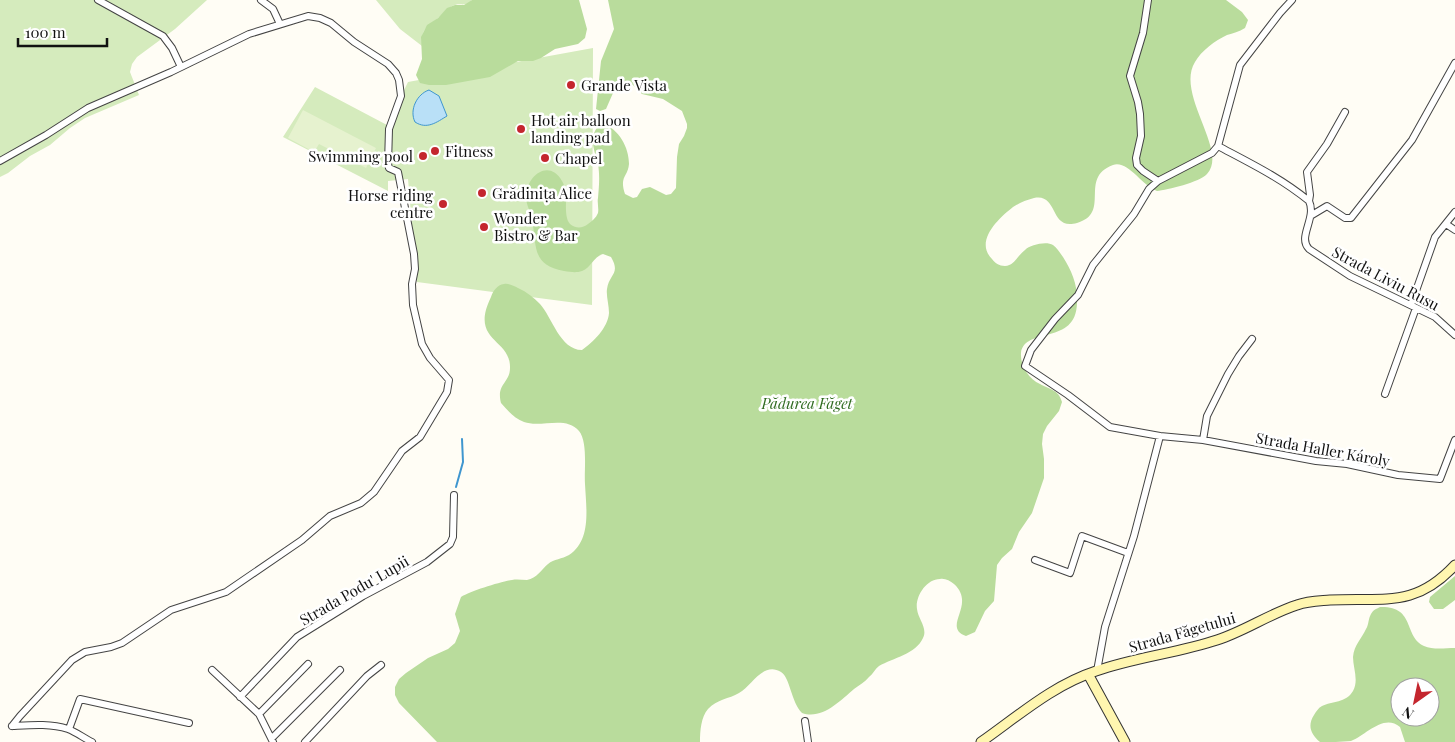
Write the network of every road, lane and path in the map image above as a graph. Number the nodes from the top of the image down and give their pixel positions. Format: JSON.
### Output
{"nodes":[{"id":1,"x":98,"y":0,"type":"edge"},
{"id":2,"x":261,"y":0,"type":"edge"},
{"id":3,"x":1148,"y":0,"type":"edge"},
{"id":4,"x":1292,"y":0,"type":"edge"},
{"id":5,"x":280,"y":24,"type":"junction"},
{"id":6,"x":1455,"y":63,"type":"edge"},
{"id":7,"x":181,"y":67,"type":"junction"},
{"id":8,"x":1345,"y":112,"type":"dead end"},
{"id":9,"x":1218,"y":146,"type":"junction"},
{"id":10,"x":0,"y":161,"type":"edge"},
{"id":11,"x":1158,"y":181,"type":"junction"},
{"id":12,"x":1309,"y":201,"type":"junction"},
{"id":13,"x":1455,"y":212,"type":"edge"},
{"id":14,"x":1312,"y":215,"type":"junction"},
{"id":15,"x":1446,"y":224,"type":"junction"},
{"id":16,"x":1455,"y":230,"type":"edge"},
{"id":17,"x":1414,"y":307,"type":"junction"},
{"id":18,"x":1455,"y":335,"type":"edge"},
{"id":19,"x":1252,"y":339,"type":"dead end"},
{"id":20,"x":1386,"y":394,"type":"dead end"},
{"id":21,"x":1160,"y":436,"type":"junction"},
{"id":22,"x":1203,"y":440,"type":"junction"},
{"id":23,"x":1455,"y":440,"type":"edge"},
{"id":24,"x":454,"y":495,"type":"dead end"},
{"id":25,"x":1128,"y":553,"type":"junction"},
{"id":26,"x":1035,"y":560,"type":"dead end"},
{"id":27,"x":1455,"y":565,"type":"edge"},
{"id":28,"x":308,"y":664,"type":"dead end"},
{"id":29,"x":381,"y":665,"type":"dead end"},
{"id":30,"x":212,"y":670,"type":"dead end"},
{"id":31,"x":340,"y":670,"type":"dead end"},
{"id":32,"x":1093,"y":672,"type":"junction"},
{"id":33,"x":240,"y":697,"type":"junction"},
{"id":34,"x":258,"y":714,"type":"junction"},
{"id":35,"x":805,"y":721,"type":"dead end"},
{"id":36,"x":189,"y":723,"type":"dead end"},
{"id":37,"x":69,"y":729,"type":"junction"},
{"id":38,"x":272,"y":740,"type":"edge"},
{"id":39,"x":92,"y":742,"type":"edge"},
{"id":40,"x":305,"y":742,"type":"edge"},
{"id":41,"x":808,"y":742,"type":"edge"},
{"id":42,"x":981,"y":742,"type":"edge"},
{"id":43,"x":1124,"y":742,"type":"edge"}],
"edges":[{"from":1,"to":7,"type":"street"},
{"from":2,"to":5,"type":"street"},
{"from":3,"to":11,"type":"street"},
{"from":4,"to":9,"type":"street"},
{"from":5,"to":7,"type":"street"},
{"from":5,"to":37,"type":"street"},
{"from":6,"to":14,"type":"street"},
{"from":7,"to":10,"type":"street"},
{"from":8,"to":12,"type":"street"},
{"from":9,"to":11,"type":"street"},
{"from":9,"to":12,"type":"street"},
{"from":11,"to":21,"type":"street","name":"Strada Haller Károly"},
{"from":12,"to":14,"type":"street"},
{"from":13,"to":15,"type":"street"},
{"from":14,"to":17,"type":"street","name":"Strada Liviu Rusu"},
{"from":15,"to":16,"type":"street"},
{"from":15,"to":17,"type":"street"},
{"from":17,"to":18,"type":"street","name":"Strada Liviu Rusu"},
{"from":17,"to":20,"type":"street"},
{"from":19,"to":22,"type":"street"},
{"from":21,"to":22,"type":"street","name":"Strada Haller Károly"},
{"from":21,"to":25,"type":"street"},
{"from":22,"to":23,"type":"street","name":"Strada Haller Károly"},
{"from":24,"to":33,"type":"street","name":"Strada Podu' Lupii"},
{"from":25,"to":26,"type":"street"},
{"from":25,"to":32,"type":"street"},
{"from":27,"to":32,"type":"main road","name":"Strada Făgetului"},
{"from":28,"to":34,"type":"street"},
{"from":29,"to":40,"type":"street"},
{"from":30,"to":33,"type":"street"},
{"from":31,"to":38,"type":"street"},
{"from":32,"to":42,"type":"main road","name":"Strada Făgetului"},
{"from":32,"to":43,"type":"main road"},
{"from":33,"to":34,"type":"street"},
{"from":34,"to":38,"type":"street"},
{"from":35,"to":41,"type":"street"},
{"from":36,"to":37,"type":"street"},
{"from":37,"to":39,"type":"street"}]}
